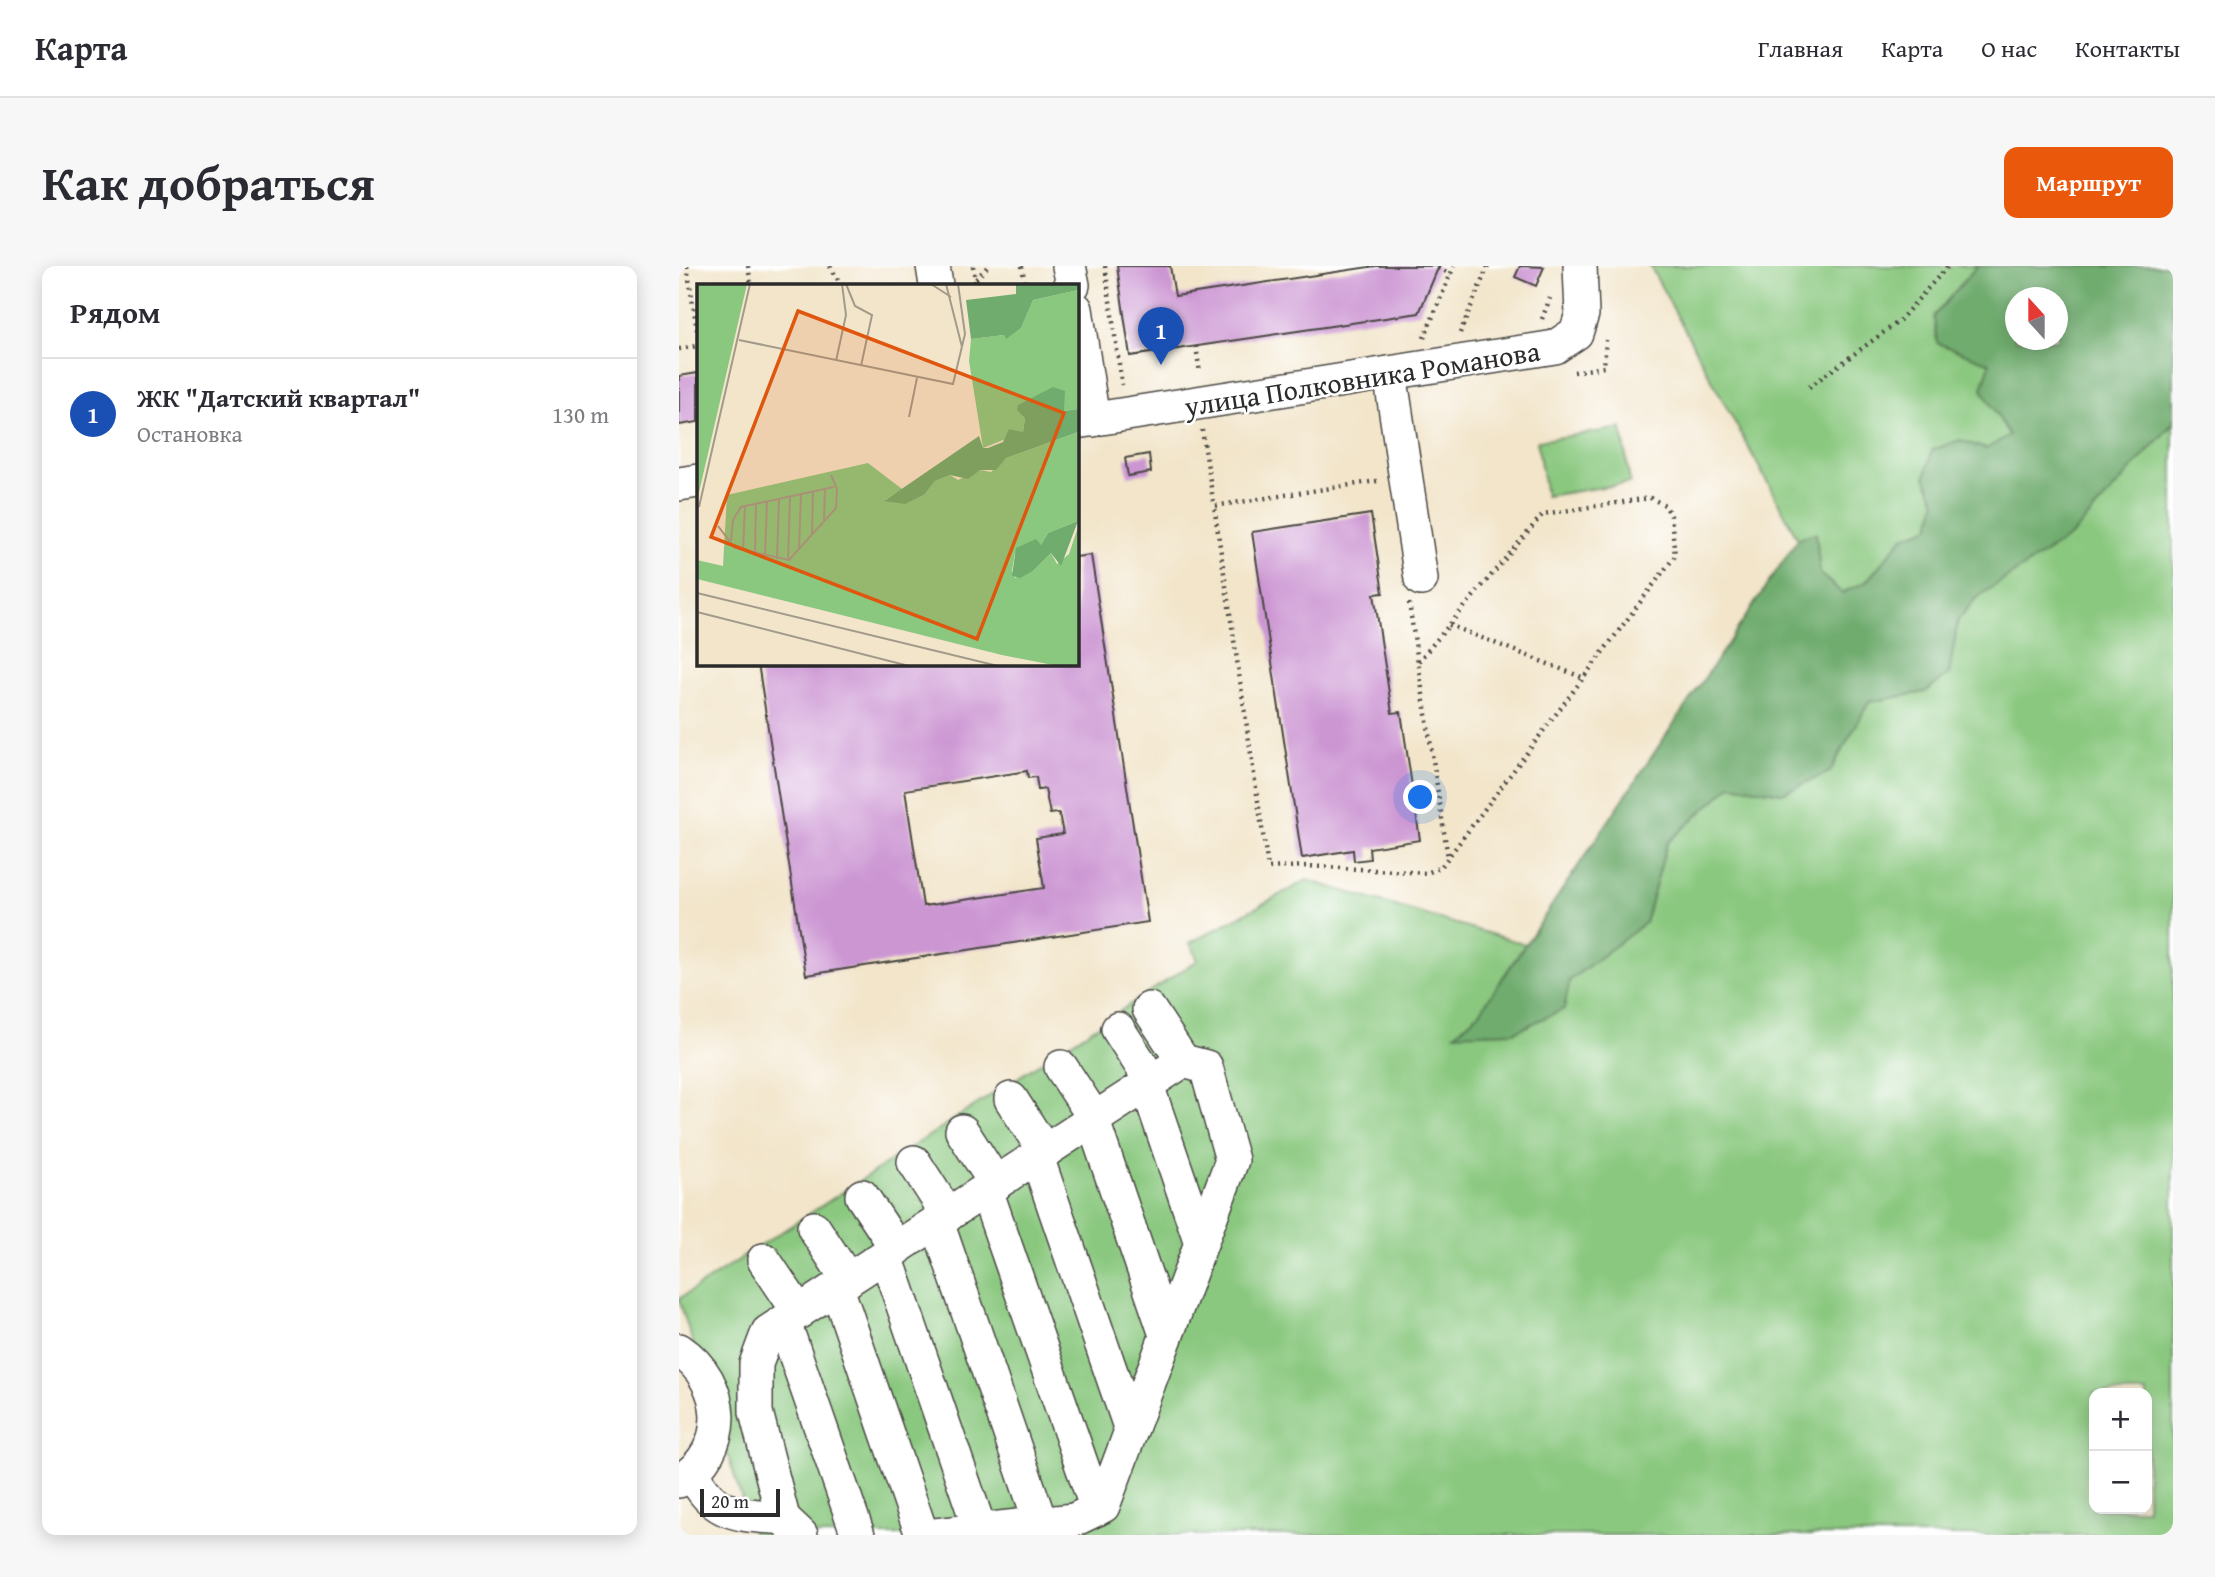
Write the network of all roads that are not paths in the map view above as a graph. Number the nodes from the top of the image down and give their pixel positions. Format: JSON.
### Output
{"nodes":[{"id":1,"x":933,"y":266,"type":"edge"},
{"id":2,"x":1069,"y":266,"type":"edge"},
{"id":3,"x":1580,"y":266,"type":"edge"},
{"id":4,"x":936,"y":284,"type":"edge"},
{"id":5,"x":1073,"y":284,"type":"edge"},
{"id":6,"x":1078,"y":334,"type":"edge"},
{"id":7,"x":1390,"y":373,"type":"junction"},
{"id":8,"x":1085,"y":421,"type":"edge"},
{"id":9,"x":697,"y":481,"type":"edge"},
{"id":10,"x":679,"y":484,"type":"edge"},
{"id":11,"x":1421,"y":579,"type":"road end"},
{"id":12,"x":1149,"y":1009,"type":"dead end"},
{"id":13,"x":1118,"y":1029,"type":"dead end"},
{"id":14,"x":1184,"y":1061,"type":"junction"},
{"id":15,"x":1061,"y":1067,"type":"dead end"},
{"id":16,"x":1150,"y":1084,"type":"junction"},
{"id":17,"x":1011,"y":1099,"type":"dead end"},
{"id":18,"x":1094,"y":1120,"type":"junction"},
{"id":19,"x":962,"y":1131,"type":"dead end"},
{"id":20,"x":1041,"y":1154,"type":"junction"},
{"id":21,"x":913,"y":1162,"type":"dead end"},
{"id":22,"x":991,"y":1187,"type":"junction"},
{"id":23,"x":862,"y":1196,"type":"dead end"},
{"id":24,"x":943,"y":1218,"type":"junction"},
{"id":25,"x":814,"y":1228,"type":"dead end"},
{"id":26,"x":1201,"y":1243,"type":"junction"},
{"id":27,"x":891,"y":1252,"type":"junction"},
{"id":28,"x":764,"y":1260,"type":"dead end"},
{"id":29,"x":842,"y":1284,"type":"junction"},
{"id":30,"x":792,"y":1317,"type":"junction"},
{"id":31,"x":1167,"y":1335,"type":"junction"},
{"id":32,"x":679,"y":1350,"type":"edge"},
{"id":33,"x":1131,"y":1430,"type":"junction"},
{"id":34,"x":685,"y":1476,"type":"edge"},
{"id":35,"x":1097,"y":1509,"type":"junction"},
{"id":36,"x":1041,"y":1524,"type":"junction"},
{"id":37,"x":792,"y":1526,"type":"edge"},
{"id":38,"x":980,"y":1530,"type":"junction"},
{"id":39,"x":858,"y":1535,"type":"edge"},
{"id":40,"x":922,"y":1535,"type":"edge"},
{"id":41,"x":935,"y":1535,"type":"edge"}],
"edges":[{"from":1,"to":4,"type":"street"},
{"from":2,"to":5,"type":"street"},
{"from":3,"to":7,"type":"street","name":"улица Полковника Романова"},
{"from":6,"to":8,"type":"street"},
{"from":7,"to":8,"type":"street","name":"улица Полковника Романова"},
{"from":7,"to":11,"type":"street"},
{"from":9,"to":10,"type":"street"},
{"from":12,"to":14,"type":"street"},
{"from":13,"to":16,"type":"street"},
{"from":14,"to":16,"type":"street"},
{"from":14,"to":26,"type":"street"},
{"from":15,"to":18,"type":"street"},
{"from":16,"to":18,"type":"street"},
{"from":16,"to":26,"type":"street"},
{"from":17,"to":20,"type":"street"},
{"from":18,"to":20,"type":"street"},
{"from":18,"to":31,"type":"street"},
{"from":19,"to":22,"type":"street"},
{"from":20,"to":22,"type":"street"},
{"from":20,"to":33,"type":"street"},
{"from":21,"to":24,"type":"street"},
{"from":22,"to":24,"type":"street"},
{"from":22,"to":35,"type":"street"},
{"from":23,"to":27,"type":"street"},
{"from":24,"to":27,"type":"street"},
{"from":24,"to":36,"type":"street"},
{"from":25,"to":29,"type":"street"},
{"from":26,"to":31,"type":"street"},
{"from":27,"to":29,"type":"street"},
{"from":27,"to":38,"type":"street"},
{"from":28,"to":30,"type":"street"},
{"from":29,"to":30,"type":"street"},
{"from":29,"to":40,"type":"street"},
{"from":30,"to":37,"type":"street"},
{"from":30,"to":39,"type":"street"},
{"from":31,"to":33,"type":"street"},
{"from":32,"to":34,"type":"street"},
{"from":33,"to":35,"type":"street"},
{"from":34,"to":37,"type":"street"},
{"from":35,"to":36,"type":"street"},
{"from":36,"to":38,"type":"street"},
{"from":38,"to":41,"type":"street"}]}
